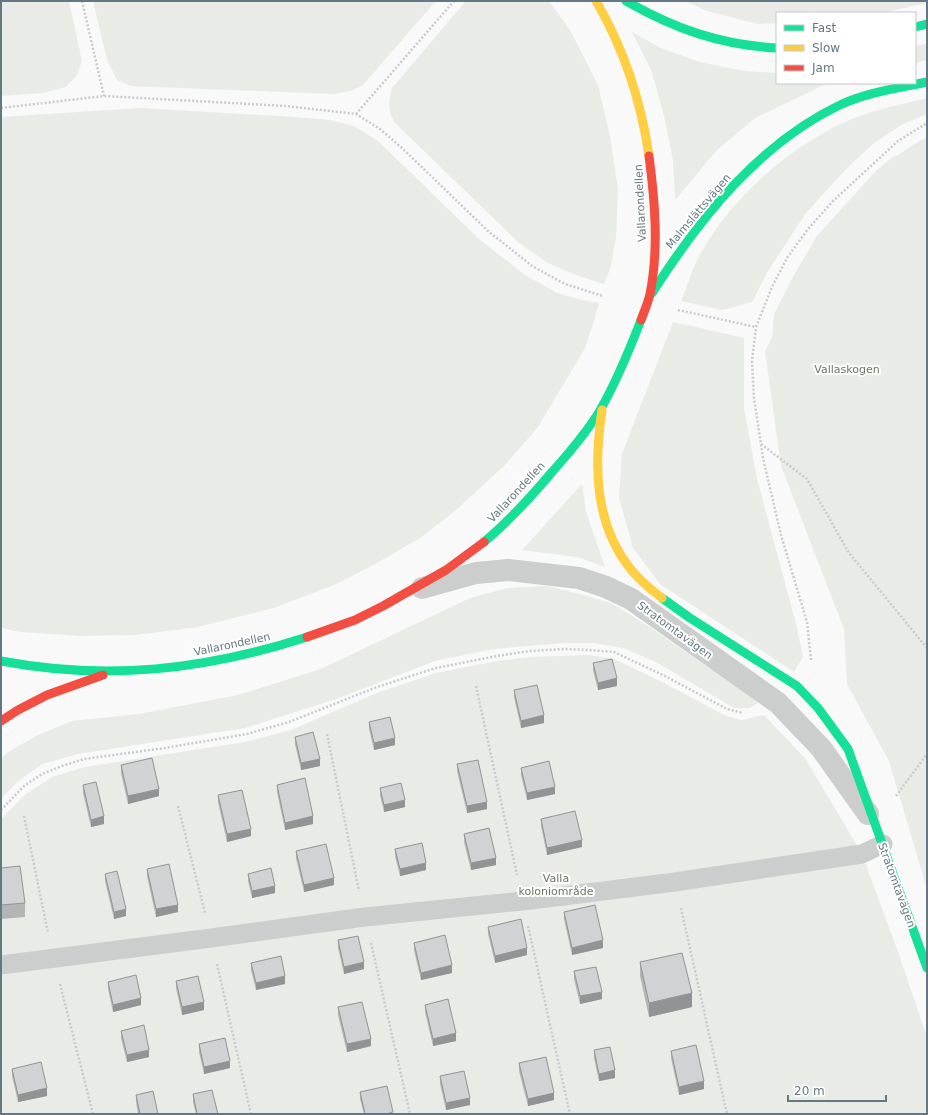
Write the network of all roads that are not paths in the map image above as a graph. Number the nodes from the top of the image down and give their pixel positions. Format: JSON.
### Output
{"nodes":[{"id":1,"x":596,"y":1,"type":"edge"},
{"id":2,"x":626,"y":1,"type":"edge"},
{"id":3,"x":927,"y":24,"type":"edge"},
{"id":4,"x":916,"y":27,"type":"edge"},
{"id":5,"x":776,"y":48,"type":"edge"},
{"id":6,"x":927,"y":82,"type":"edge"},
{"id":7,"x":650,"y":297,"type":"junction"},
{"id":8,"x":603,"y":403,"type":"junction"},
{"id":9,"x":411,"y":591,"type":"junction"},
{"id":10,"x":1,"y":661,"type":"edge"},
{"id":11,"x":110,"y":672,"type":"junction"},
{"id":12,"x":1,"y":721,"type":"edge"},
{"id":13,"x":875,"y":824,"type":"junction"},
{"id":14,"x":883,"y":844,"type":"junction"},
{"id":15,"x":1,"y":965,"type":"edge"},
{"id":16,"x":927,"y":968,"type":"edge"}],
"edges":[{"from":1,"to":7,"type":"main road","name":"Vallarondellen"},
{"from":2,"to":5,"type":"main road"},
{"from":3,"to":4,"type":"main road"},
{"from":6,"to":7,"type":"main road","name":"Malmslättsvägen"},
{"from":7,"to":8,"type":"main road","name":"Vallarondellen"},
{"from":8,"to":9,"type":"main road","name":"Vallarondellen"},
{"from":8,"to":13,"type":"main road","name":"Stratomtavägen"},
{"from":9,"to":11,"type":"main road","name":"Vallarondellen"},
{"from":9,"to":13,"type":"street","name":"Stratomtavägen"},
{"from":10,"to":11,"type":"main road","name":"Vallarondellen"},
{"from":11,"to":12,"type":"main road"},
{"from":13,"to":14,"type":"main road","name":"Stratomtavägen"},
{"from":14,"to":15,"type":"lane"},
{"from":14,"to":16,"type":"main road","name":"Stratomtavägen"}]}
